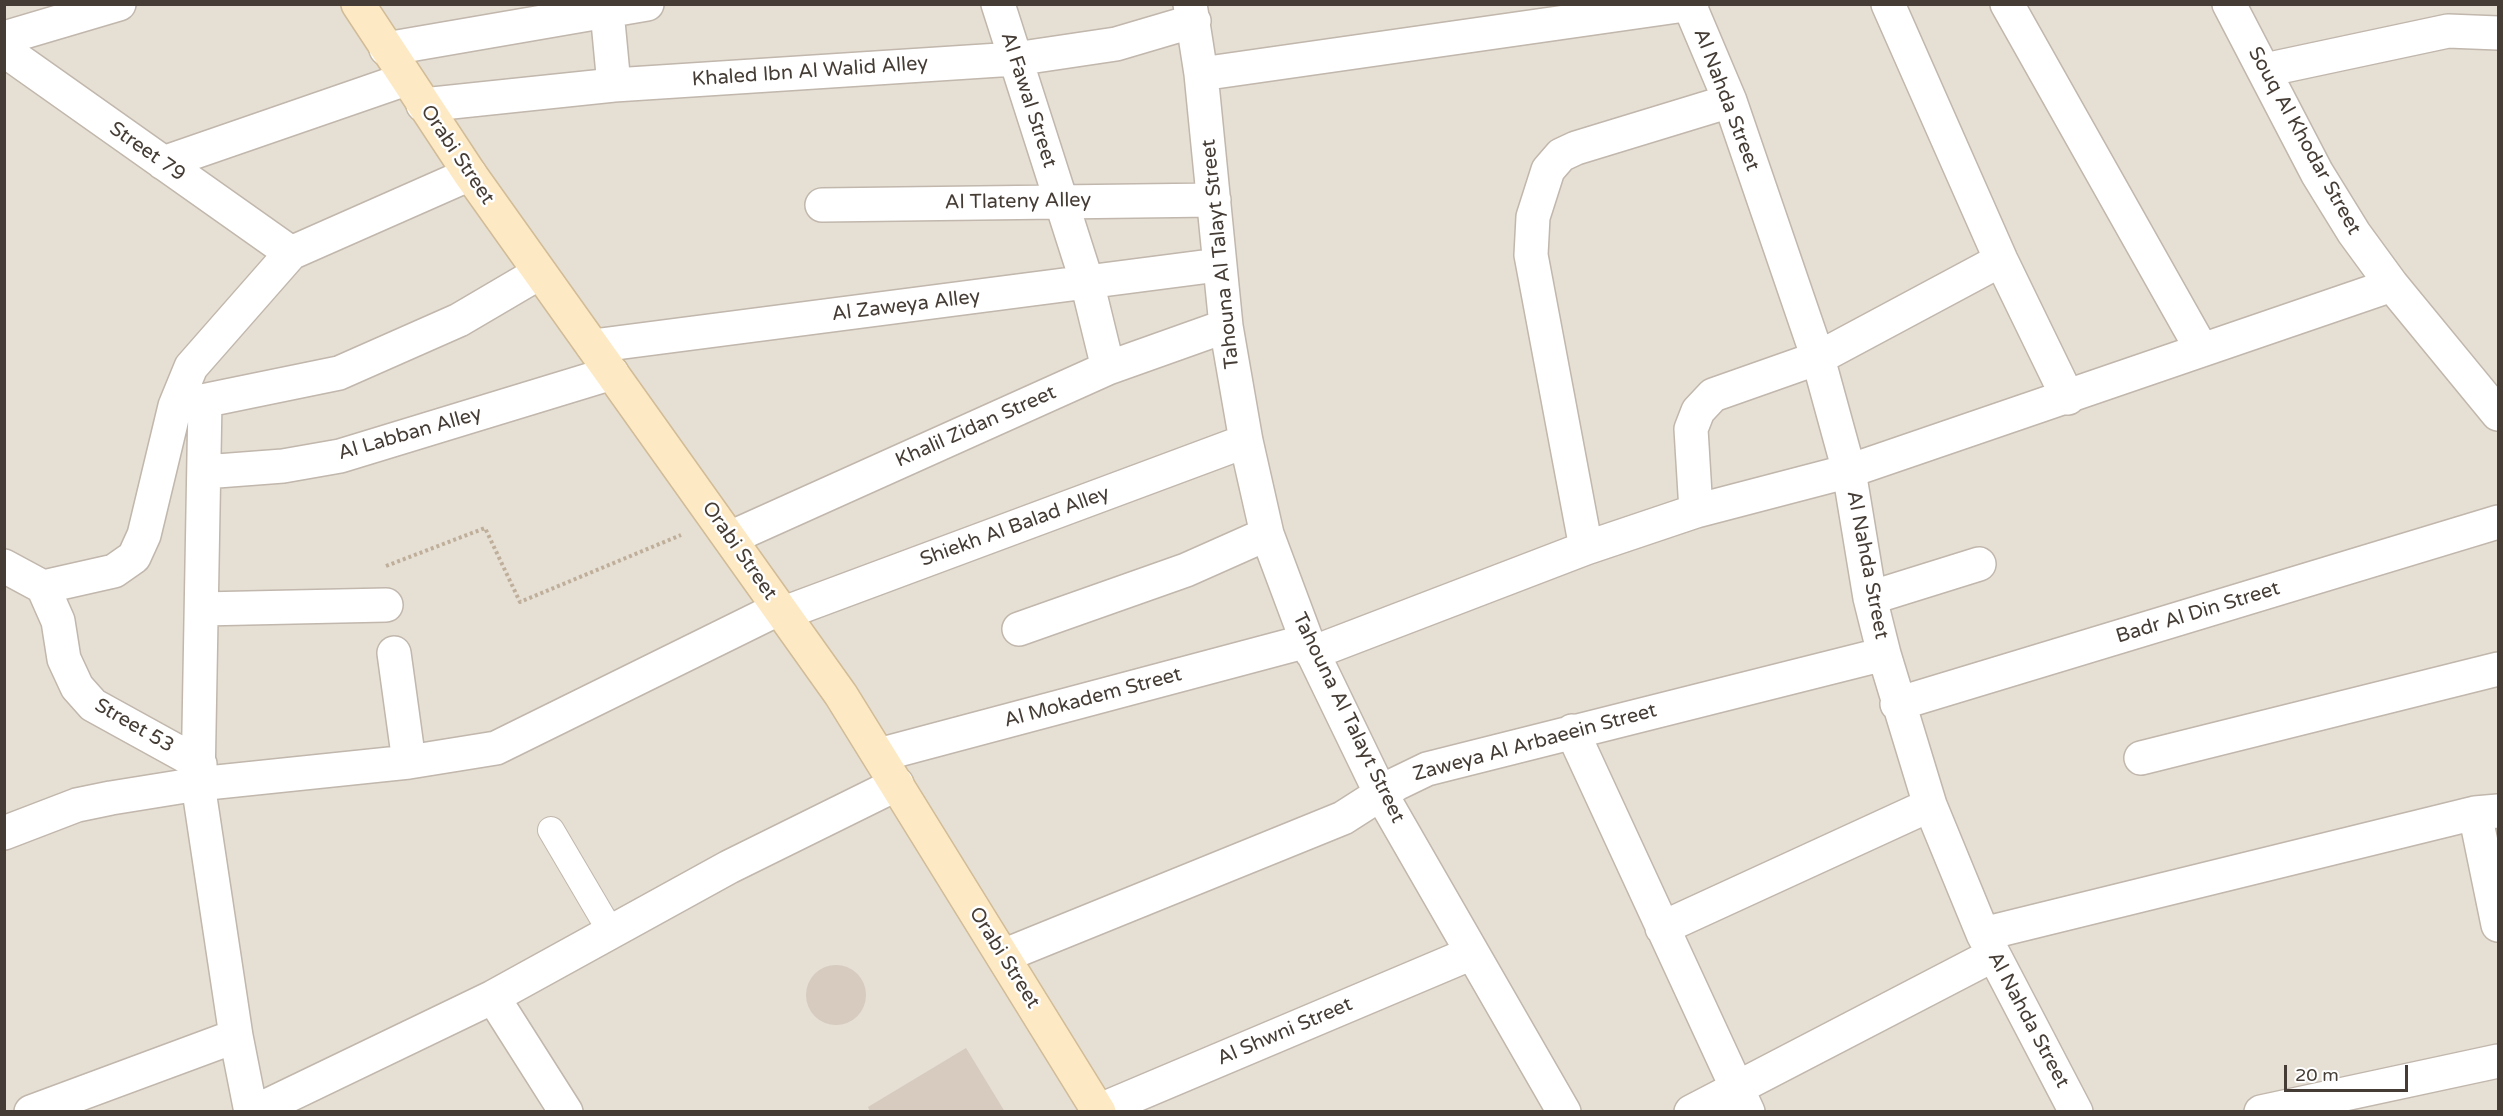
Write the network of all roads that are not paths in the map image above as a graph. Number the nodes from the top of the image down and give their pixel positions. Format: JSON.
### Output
{"nodes":[{"id":1,"x":118,"y":4,"type":"edge"},
{"id":2,"x":357,"y":4,"type":"edge"},
{"id":3,"x":647,"y":4,"type":"edge"},
{"id":4,"x":998,"y":4,"type":"edge"},
{"id":5,"x":1888,"y":4,"type":"edge"},
{"id":6,"x":2007,"y":4,"type":"edge"},
{"id":7,"x":2229,"y":4,"type":"edge"},
{"id":8,"x":1690,"y":5,"type":"edge"},
{"id":9,"x":607,"y":10,"type":"junction"},
{"id":10,"x":1192,"y":13,"type":"edge"},
{"id":11,"x":2499,"y":33,"type":"edge"},
{"id":12,"x":4,"y":38,"type":"edge"},
{"id":13,"x":386,"y":49,"type":"junction"},
{"id":14,"x":4,"y":51,"type":"edge"},
{"id":15,"x":1015,"y":59,"type":"junction"},
{"id":16,"x":2265,"y":70,"type":"junction"},
{"id":17,"x":1201,"y":74,"type":"junction"},
{"id":18,"x":614,"y":85,"type":"junction"},
{"id":19,"x":414,"y":92,"type":"junction"},
{"id":20,"x":1730,"y":101,"type":"junction"},
{"id":21,"x":163,"y":163,"type":"junction"},
{"id":22,"x":470,"y":174,"type":"junction"},
{"id":23,"x":1214,"y":200,"type":"junction"},
{"id":24,"x":1061,"y":202,"type":"junction"},
{"id":25,"x":822,"y":205,"type":"dead end"},
{"id":26,"x":291,"y":253,"type":"junction"},
{"id":27,"x":2001,"y":260,"type":"junction"},
{"id":28,"x":1218,"y":265,"type":"junction"},
{"id":29,"x":539,"y":273,"type":"junction"},
{"id":30,"x":1087,"y":282,"type":"junction"},
{"id":31,"x":2392,"y":285,"type":"junction"},
{"id":32,"x":1226,"y":326,"type":"junction"},
{"id":33,"x":593,"y":346,"type":"junction"},
{"id":34,"x":2202,"y":350,"type":"junction"},
{"id":35,"x":1818,"y":357,"type":"junction"},
{"id":36,"x":1108,"y":368,"type":"junction"},
{"id":37,"x":612,"y":373,"type":"junction"},
{"id":38,"x":2068,"y":398,"type":"junction"},
{"id":39,"x":190,"y":404,"type":"junction"},
{"id":40,"x":2497,"y":408,"type":"edge"},
{"id":41,"x":1246,"y":441,"type":"junction"},
{"id":42,"x":204,"y":471,"type":"junction"},
{"id":43,"x":1849,"y":471,"type":"junction"},
{"id":44,"x":1696,"y":511,"type":"junction"},
{"id":45,"x":2499,"y":522,"type":"edge"},
{"id":46,"x":724,"y":529,"type":"junction"},
{"id":47,"x":1267,"y":534,"type":"junction"},
{"id":48,"x":1586,"y":548,"type":"junction"},
{"id":49,"x":1979,"y":564,"type":"dead end"},
{"id":50,"x":4,"y":566,"type":"edge"},
{"id":51,"x":43,"y":587,"type":"junction"},
{"id":52,"x":1870,"y":598,"type":"junction"},
{"id":53,"x":386,"y":605,"type":"road end"},
{"id":54,"x":202,"y":609,"type":"junction"},
{"id":55,"x":782,"y":611,"type":"junction"},
{"id":56,"x":1019,"y":629,"type":"dead end"},
{"id":57,"x":1309,"y":647,"type":"junction"},
{"id":58,"x":394,"y":652,"type":"dead end"},
{"id":59,"x":1884,"y":654,"type":"junction"},
{"id":60,"x":2499,"y":669,"type":"edge"},
{"id":61,"x":1897,"y":704,"type":"junction"},
{"id":62,"x":1572,"y":730,"type":"junction"},
{"id":63,"x":879,"y":755,"type":"junction"},
{"id":64,"x":2141,"y":758,"type":"dead end"},
{"id":65,"x":409,"y":762,"type":"junction"},
{"id":66,"x":199,"y":774,"type":"junction"},
{"id":67,"x":897,"y":784,"type":"junction"},
{"id":68,"x":1381,"y":794,"type":"junction"},
{"id":69,"x":1930,"y":805,"type":"junction"},
{"id":70,"x":2487,"y":812,"type":"edge"},
{"id":71,"x":551,"y":830,"type":"dead end"},
{"id":72,"x":4,"y":833,"type":"edge"},
{"id":73,"x":2499,"y":925,"type":"edge"},
{"id":74,"x":1662,"y":928,"type":"junction"},
{"id":75,"x":611,"y":932,"type":"junction"},
{"id":76,"x":1988,"y":944,"type":"junction"},
{"id":77,"x":1472,"y":952,"type":"junction"},
{"id":78,"x":1003,"y":956,"type":"junction"},
{"id":79,"x":493,"y":997,"type":"junction"},
{"id":80,"x":236,"y":1036,"type":"junction"},
{"id":81,"x":2499,"y":1060,"type":"edge"},
{"id":82,"x":1743,"y":1099,"type":"edge"},
{"id":83,"x":1558,"y":1110,"type":"edge"},
{"id":84,"x":1099,"y":1111,"type":"edge"},
{"id":85,"x":31,"y":1112,"type":"edge"},
{"id":86,"x":253,"y":1112,"type":"edge"},
{"id":87,"x":566,"y":1112,"type":"edge"},
{"id":88,"x":1692,"y":1112,"type":"edge"},
{"id":89,"x":2076,"y":1112,"type":"edge"},
{"id":90,"x":2261,"y":1112,"type":"edge"}],
"edges":[{"from":1,"to":12,"type":"street"},
{"from":2,"to":13,"type":"street","name":"Orabi Street"},
{"from":3,"to":9,"type":"street"},
{"from":4,"to":15,"type":"street","name":"Al Fawal Street"},
{"from":5,"to":27,"type":"street"},
{"from":6,"to":34,"type":"street"},
{"from":7,"to":16,"type":"street","name":"Souq Al Khodar Street"},
{"from":8,"to":17,"type":"street"},
{"from":8,"to":20,"type":"street","name":"Al Nahda Street"},
{"from":9,"to":13,"type":"street"},
{"from":9,"to":18,"type":"street"},
{"from":10,"to":15,"type":"street","name":"Khaled Ibn Al Walid Alley"},
{"from":10,"to":17,"type":"street","name":"Tahouna Al Talayt Street"},
{"from":11,"to":16,"type":"street"},
{"from":13,"to":19,"type":"street","name":"Orabi Street"},
{"from":14,"to":21,"type":"street","name":"Street 79"},
{"from":15,"to":18,"type":"street","name":"Khaled Ibn Al Walid Alley"},
{"from":15,"to":24,"type":"street","name":"Al Fawal Street"},
{"from":16,"to":31,"type":"street","name":"Souq Al Khodar Street"},
{"from":17,"to":23,"type":"street","name":"Tahouna Al Talayt Street"},
{"from":18,"to":19,"type":"street","name":"Khaled Ibn Al Walid Alley"},
{"from":19,"to":21,"type":"street","name":"Khaled Ibn Al Walid Alley"},
{"from":19,"to":22,"type":"street","name":"Orabi Street"},
{"from":20,"to":35,"type":"street","name":"Al Nahda Street"},
{"from":20,"to":48,"type":"street"},
{"from":21,"to":26,"type":"street","name":"Street 79"},
{"from":22,"to":26,"type":"street"},
{"from":22,"to":29,"type":"street","name":"Orabi Street"},
{"from":23,"to":24,"type":"street","name":"Al Tlateny Alley"},
{"from":23,"to":28,"type":"street","name":"Tahouna Al Talayt Street"},
{"from":24,"to":25,"type":"street","name":"Al Tlateny Alley"},
{"from":24,"to":30,"type":"street","name":"Al Fawal Street"},
{"from":26,"to":39,"type":"street"},
{"from":27,"to":35,"type":"street"},
{"from":27,"to":38,"type":"street"},
{"from":28,"to":30,"type":"street","name":"Al Zaweya Alley"},
{"from":28,"to":32,"type":"street","name":"Tahouna Al Talayt Street"},
{"from":29,"to":33,"type":"street","name":"Orabi Street"},
{"from":29,"to":39,"type":"street"},
{"from":30,"to":33,"type":"street","name":"Al Zaweya Alley"},
{"from":30,"to":36,"type":"street","name":"Al Fawal Street"},
{"from":31,"to":34,"type":"street","name":"Al Mokadem Street"},
{"from":31,"to":40,"type":"street","name":"Souq Al Khodar Street"},
{"from":32,"to":36,"type":"street","name":"Khalil Zidan Street"},
{"from":32,"to":41,"type":"street","name":"Tahouna Al Talayt Street"},
{"from":33,"to":37,"type":"street","name":"Orabi Street"},
{"from":34,"to":38,"type":"street","name":"Al Mokadem Street"},
{"from":35,"to":43,"type":"street","name":"Al Nahda Street"},
{"from":35,"to":44,"type":"street"},
{"from":36,"to":46,"type":"street","name":"Khalil Zidan Street"},
{"from":37,"to":42,"type":"street","name":"Al Labban Alley"},
{"from":37,"to":46,"type":"street","name":"Orabi Street"},
{"from":38,"to":43,"type":"street","name":"Al Mokadem Street"},
{"from":39,"to":42,"type":"street"},
{"from":39,"to":51,"type":"street"},
{"from":41,"to":47,"type":"street","name":"Tahouna Al Talayt Street"},
{"from":41,"to":55,"type":"street","name":"Shiekh Al Balad Alley"},
{"from":42,"to":54,"type":"street"},
{"from":43,"to":44,"type":"street","name":"Al Mokadem Street"},
{"from":43,"to":52,"type":"street","name":"Al Nahda Street"},
{"from":44,"to":48,"type":"street","name":"Al Mokadem Street"},
{"from":45,"to":61,"type":"street","name":"Badr Al Din Street"},
{"from":46,"to":55,"type":"street","name":"Orabi Street"},
{"from":47,"to":56,"type":"street"},
{"from":47,"to":57,"type":"street","name":"Tahouna Al Talayt Street"},
{"from":48,"to":57,"type":"street","name":"Al Mokadem Street"},
{"from":49,"to":52,"type":"street"},
{"from":50,"to":51,"type":"street"},
{"from":51,"to":66,"type":"street","name":"Street 53"},
{"from":52,"to":59,"type":"street","name":"Al Nahda Street"},
{"from":53,"to":54,"type":"street"},
{"from":54,"to":66,"type":"street"},
{"from":55,"to":63,"type":"street","name":"Orabi Street"},
{"from":55,"to":65,"type":"street","name":"Shiekh Al Balad Alley"},
{"from":57,"to":63,"type":"street","name":"Al Mokadem Street"},
{"from":57,"to":68,"type":"street","name":"Tahouna Al Talayt Street"},
{"from":58,"to":65,"type":"street"},
{"from":59,"to":61,"type":"street","name":"Al Nahda Street"},
{"from":59,"to":62,"type":"street","name":"Zaweya Al Arbaeein Street"},
{"from":60,"to":64,"type":"street"},
{"from":61,"to":69,"type":"street","name":"Al Nahda Street"},
{"from":62,"to":68,"type":"street","name":"Zaweya Al Arbaeein Street"},
{"from":62,"to":74,"type":"street"},
{"from":63,"to":67,"type":"street","name":"Orabi Street"},
{"from":65,"to":66,"type":"street","name":"Shiekh Al Balad Alley"},
{"from":66,"to":72,"type":"street","name":"Shiekh Al Balad Alley"},
{"from":66,"to":80,"type":"street"},
{"from":67,"to":75,"type":"street"},
{"from":67,"to":78,"type":"street","name":"Orabi Street"},
{"from":68,"to":77,"type":"street","name":"Tahouna Al Talayt Street"},
{"from":68,"to":78,"type":"street","name":"Zaweya Al Arbaeein Street"},
{"from":69,"to":74,"type":"street"},
{"from":69,"to":76,"type":"street","name":"Al Nahda Street"},
{"from":70,"to":73,"type":"street"},
{"from":70,"to":76,"type":"street"},
{"from":71,"to":75,"type":"lane"},
{"from":74,"to":82,"type":"street"},
{"from":75,"to":79,"type":"street"},
{"from":76,"to":82,"type":"street"},
{"from":76,"to":89,"type":"street","name":"Al Nahda Street"},
{"from":77,"to":83,"type":"street","name":"Tahouna Al Talayt Street"},
{"from":77,"to":84,"type":"street","name":"Al Shwni Street"},
{"from":78,"to":84,"type":"street","name":"Orabi Street"},
{"from":79,"to":86,"type":"street"},
{"from":79,"to":87,"type":"street"},
{"from":80,"to":85,"type":"street"},
{"from":80,"to":86,"type":"street"},
{"from":81,"to":90,"type":"street"},
{"from":82,"to":88,"type":"street"}]}
